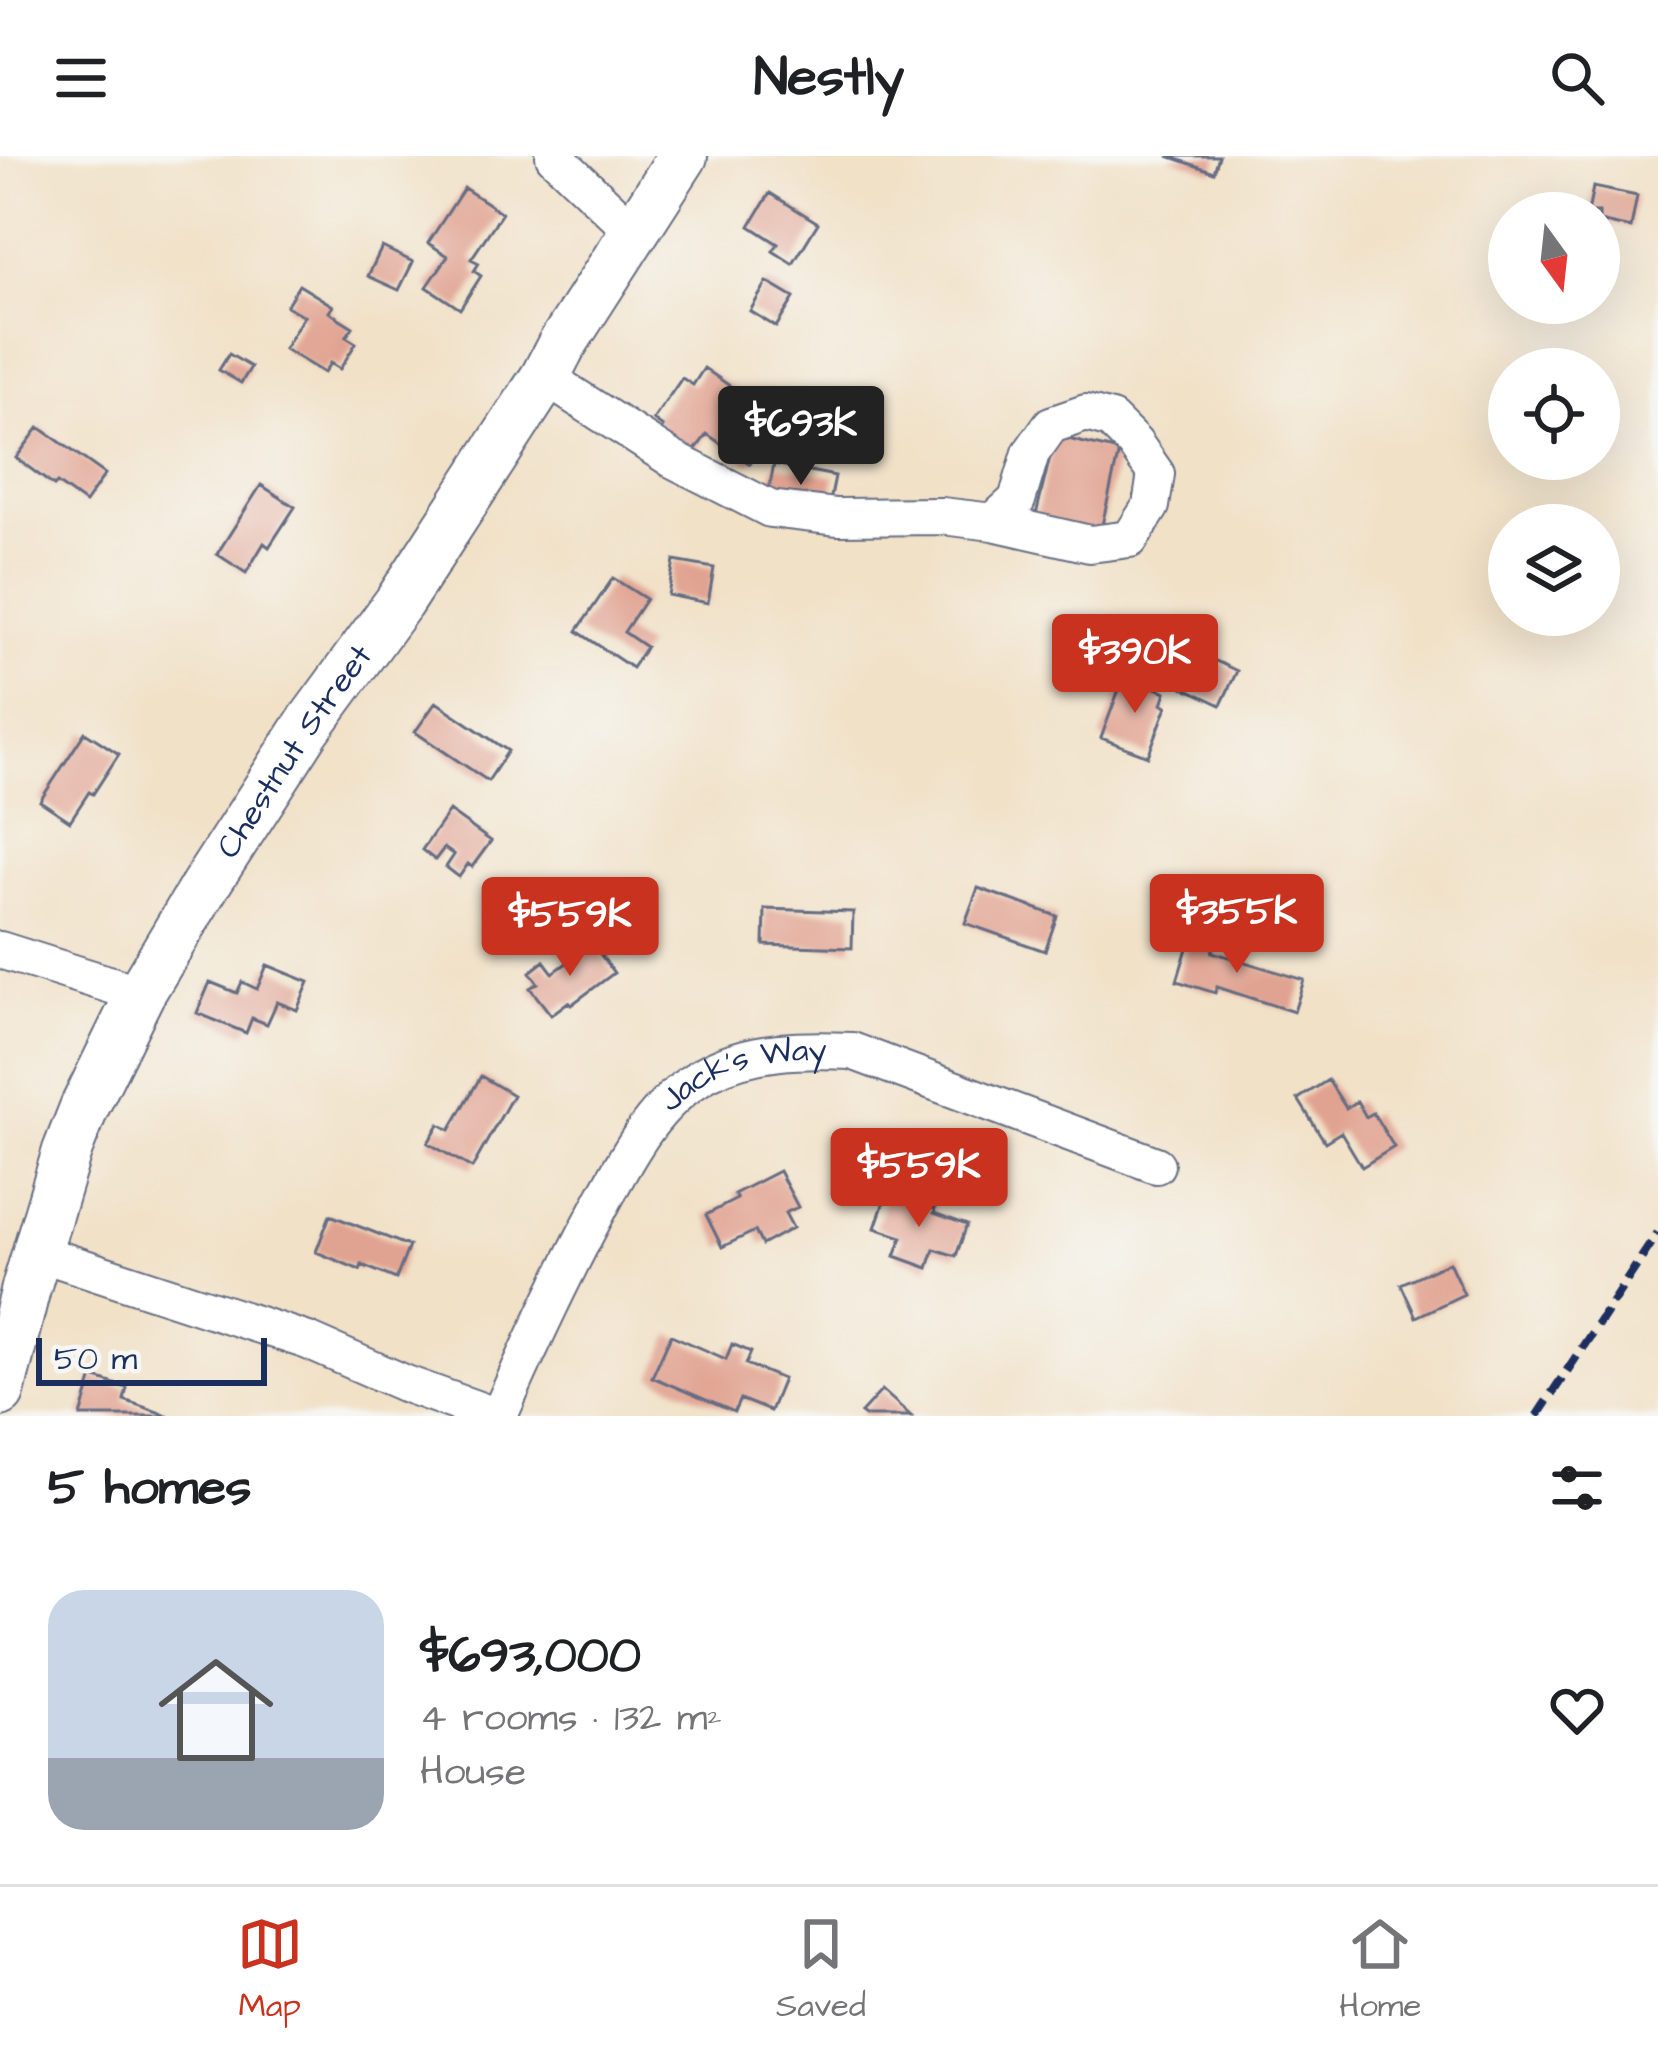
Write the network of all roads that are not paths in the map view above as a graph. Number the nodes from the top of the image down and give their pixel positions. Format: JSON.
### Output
{"nodes":[{"id":1,"x":554,"y":156,"type":"edge"},
{"id":2,"x":683,"y":156,"type":"edge"},
{"id":3,"x":633,"y":231,"type":"junction"},
{"id":4,"x":545,"y":377,"type":"junction"},
{"id":5,"x":993,"y":522,"type":"junction"},
{"id":6,"x":0,"y":950,"type":"edge"},
{"id":7,"x":140,"y":994,"type":"junction"},
{"id":8,"x":1156,"y":1165,"type":"dead end"},
{"id":9,"x":36,"y":1252,"type":"junction"},
{"id":10,"x":0,"y":1392,"type":"edge"},
{"id":11,"x":497,"y":1416,"type":"edge"}],
"edges":[{"from":1,"to":3,"type":"street"},
{"from":2,"to":3,"type":"main road","name":"Chestnut Street"},
{"from":3,"to":4,"type":"main road","name":"Chestnut Street"},
{"from":4,"to":5,"type":"street"},
{"from":4,"to":7,"type":"main road","name":"Chestnut Street"},
{"from":5,"to":5,"type":"street"},
{"from":6,"to":7,"type":"street"},
{"from":7,"to":9,"type":"main road","name":"Chestnut Street"},
{"from":8,"to":11,"type":"street","name":"Jack's Way"},
{"from":9,"to":10,"type":"main road","name":"Chestnut Street"},
{"from":9,"to":11,"type":"street"}]}
